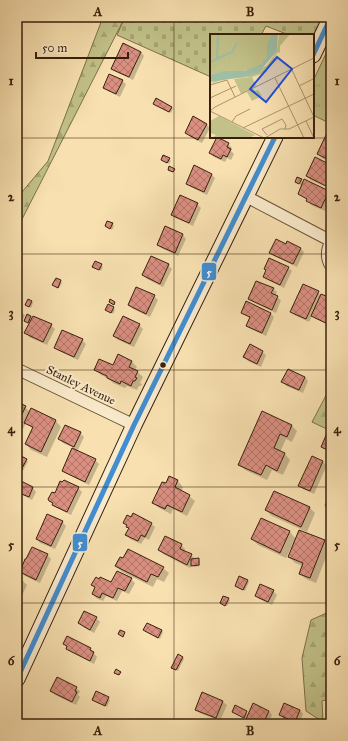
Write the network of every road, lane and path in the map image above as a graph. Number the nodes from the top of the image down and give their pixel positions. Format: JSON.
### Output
{"nodes":[{"id":1,"x":331,"y":17,"type":"edge"},
{"id":2,"x":314,"y":53,"type":"edge"},
{"id":3,"x":275,"y":138,"type":"edge"},
{"id":4,"x":247,"y":196,"type":"junction"},
{"id":5,"x":331,"y":266,"type":"edge"},
{"id":6,"x":17,"y":369,"type":"edge"},
{"id":7,"x":134,"y":425,"type":"junction"},
{"id":8,"x":17,"y":679,"type":"edge"}],
"edges":[{"from":1,"to":2,"type":"main road"},
{"from":3,"to":4,"type":"main road"},
{"from":4,"to":5,"type":"street"},
{"from":4,"to":7,"type":"main road"},
{"from":6,"to":7,"type":"street","name":"Stanley Avenue"},
{"from":7,"to":8,"type":"main road"}]}
